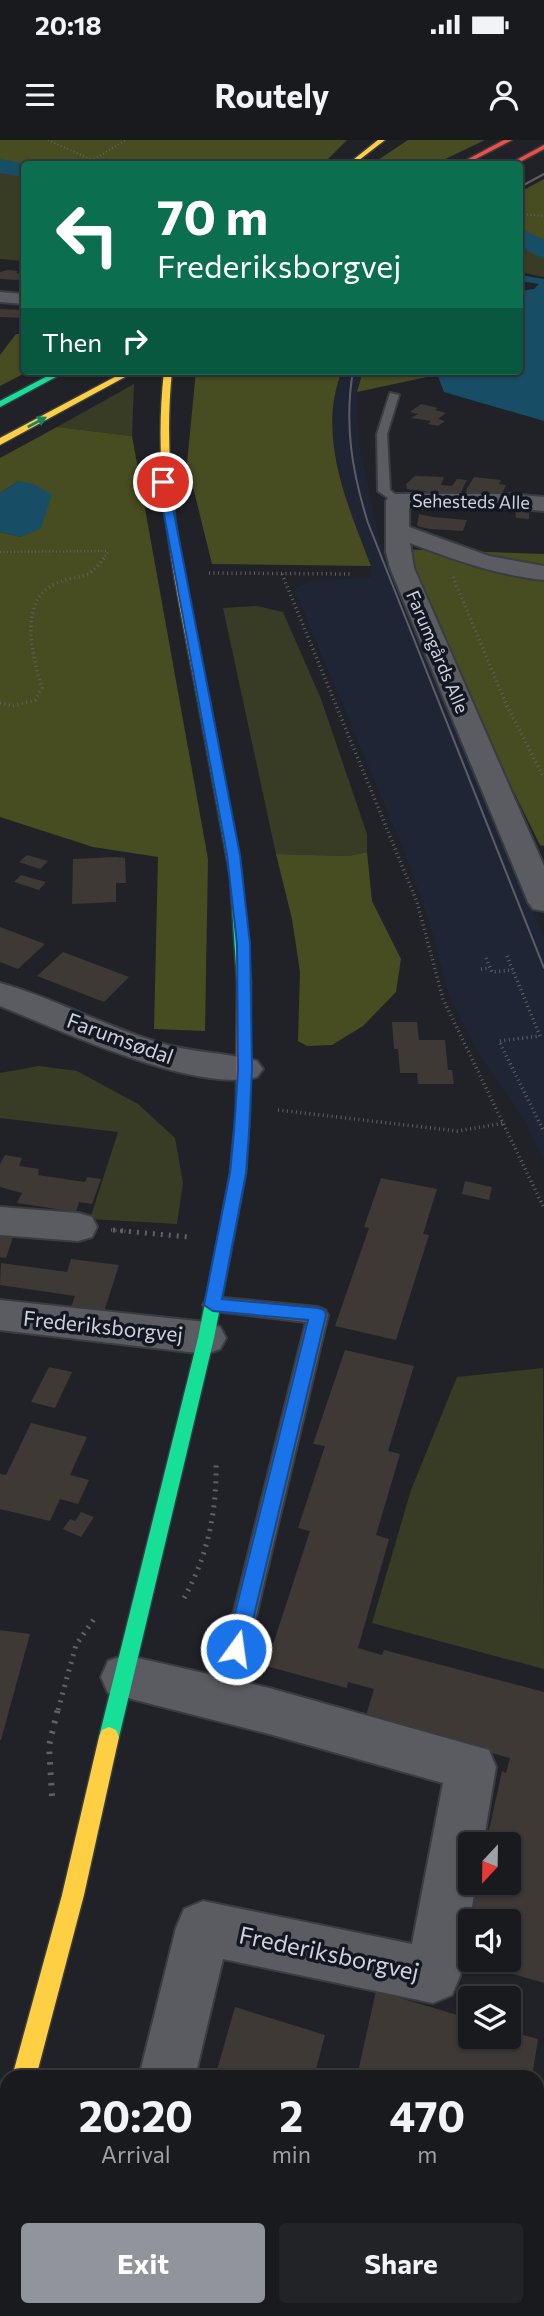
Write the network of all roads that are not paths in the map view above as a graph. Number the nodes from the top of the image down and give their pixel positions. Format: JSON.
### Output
{"nodes":[{"id":1,"x":369,"y":140,"type":"edge"},
{"id":2,"x":382,"y":140,"type":"edge"},
{"id":3,"x":509,"y":140,"type":"edge"},
{"id":4,"x":544,"y":147,"type":"edge"},
{"id":5,"x":352,"y":161,"type":"edge"},
{"id":6,"x":354,"y":161,"type":"edge"},
{"id":7,"x":468,"y":161,"type":"edge"},
{"id":8,"x":518,"y":161,"type":"edge"},
{"id":9,"x":0,"y":298,"type":"edge"},
{"id":10,"x":21,"y":299,"type":"edge"},
{"id":11,"x":55,"y":375,"type":"edge"},
{"id":12,"x":125,"y":375,"type":"edge"},
{"id":13,"x":167,"y":375,"type":"edge"},
{"id":14,"x":394,"y":395,"type":"dead end"},
{"id":15,"x":0,"y":404,"type":"edge"},
{"id":16,"x":0,"y":442,"type":"edge"},
{"id":17,"x":397,"y":501,"type":"junction"},
{"id":18,"x":544,"y":504,"type":"edge"},
{"id":19,"x":400,"y":532,"type":"junction"},
{"id":20,"x":544,"y":573,"type":"edge"},
{"id":21,"x":544,"y":902,"type":"edge"},
{"id":22,"x":0,"y":994,"type":"edge"},
{"id":23,"x":245,"y":1069,"type":"junction"},
{"id":24,"x":0,"y":1221,"type":"edge"},
{"id":25,"x":78,"y":1227,"type":"road end"},
{"id":26,"x":0,"y":1315,"type":"edge"},
{"id":27,"x":210,"y":1321,"type":"junction"},
{"id":28,"x":125,"y":1676,"type":"junction"},
{"id":29,"x":224,"y":1700,"type":"junction"},
{"id":30,"x":26,"y":2070,"type":"edge"},
{"id":31,"x":169,"y":2070,"type":"edge"}],
"edges":[{"from":1,"to":5,"type":"main road"},
{"from":2,"to":6,"type":"main road"},
{"from":3,"to":7,"type":"main road"},
{"from":4,"to":8,"type":"main road"},
{"from":9,"to":10,"type":"street"},
{"from":11,"to":15,"type":"main road"},
{"from":16,"to":12,"type":"main road","one_way":true},
{"from":13,"to":23,"type":"main road","name":"Frederiksborgvej"},
{"from":14,"to":17,"type":"lane","name":"Farumgårds Alle"},
{"from":17,"to":18,"type":"street","name":"Sehesteds Alle"},
{"from":17,"to":19,"type":"street","name":"Farumgårds Alle"},
{"from":19,"to":20,"type":"street"},
{"from":19,"to":21,"type":"street","name":"Farumgårds Alle"},
{"from":22,"to":23,"type":"street","name":"Farumsødal"},
{"from":23,"to":27,"type":"main road","name":"Frederiksborgvej"},
{"from":24,"to":25,"type":"street"},
{"from":26,"to":27,"type":"street","name":"Frederiksborgvej"},
{"from":27,"to":28,"type":"main road","name":"Frederiksborgvej"},
{"from":27,"to":29,"type":"lane","name":"Frederiksborgvej"},
{"from":28,"to":29,"type":"street","name":"Frederiksborgvej"},
{"from":28,"to":30,"type":"main road","name":"Frederiksborgvej"},
{"from":29,"to":31,"type":"street","name":"Frederiksborgvej"}]}
